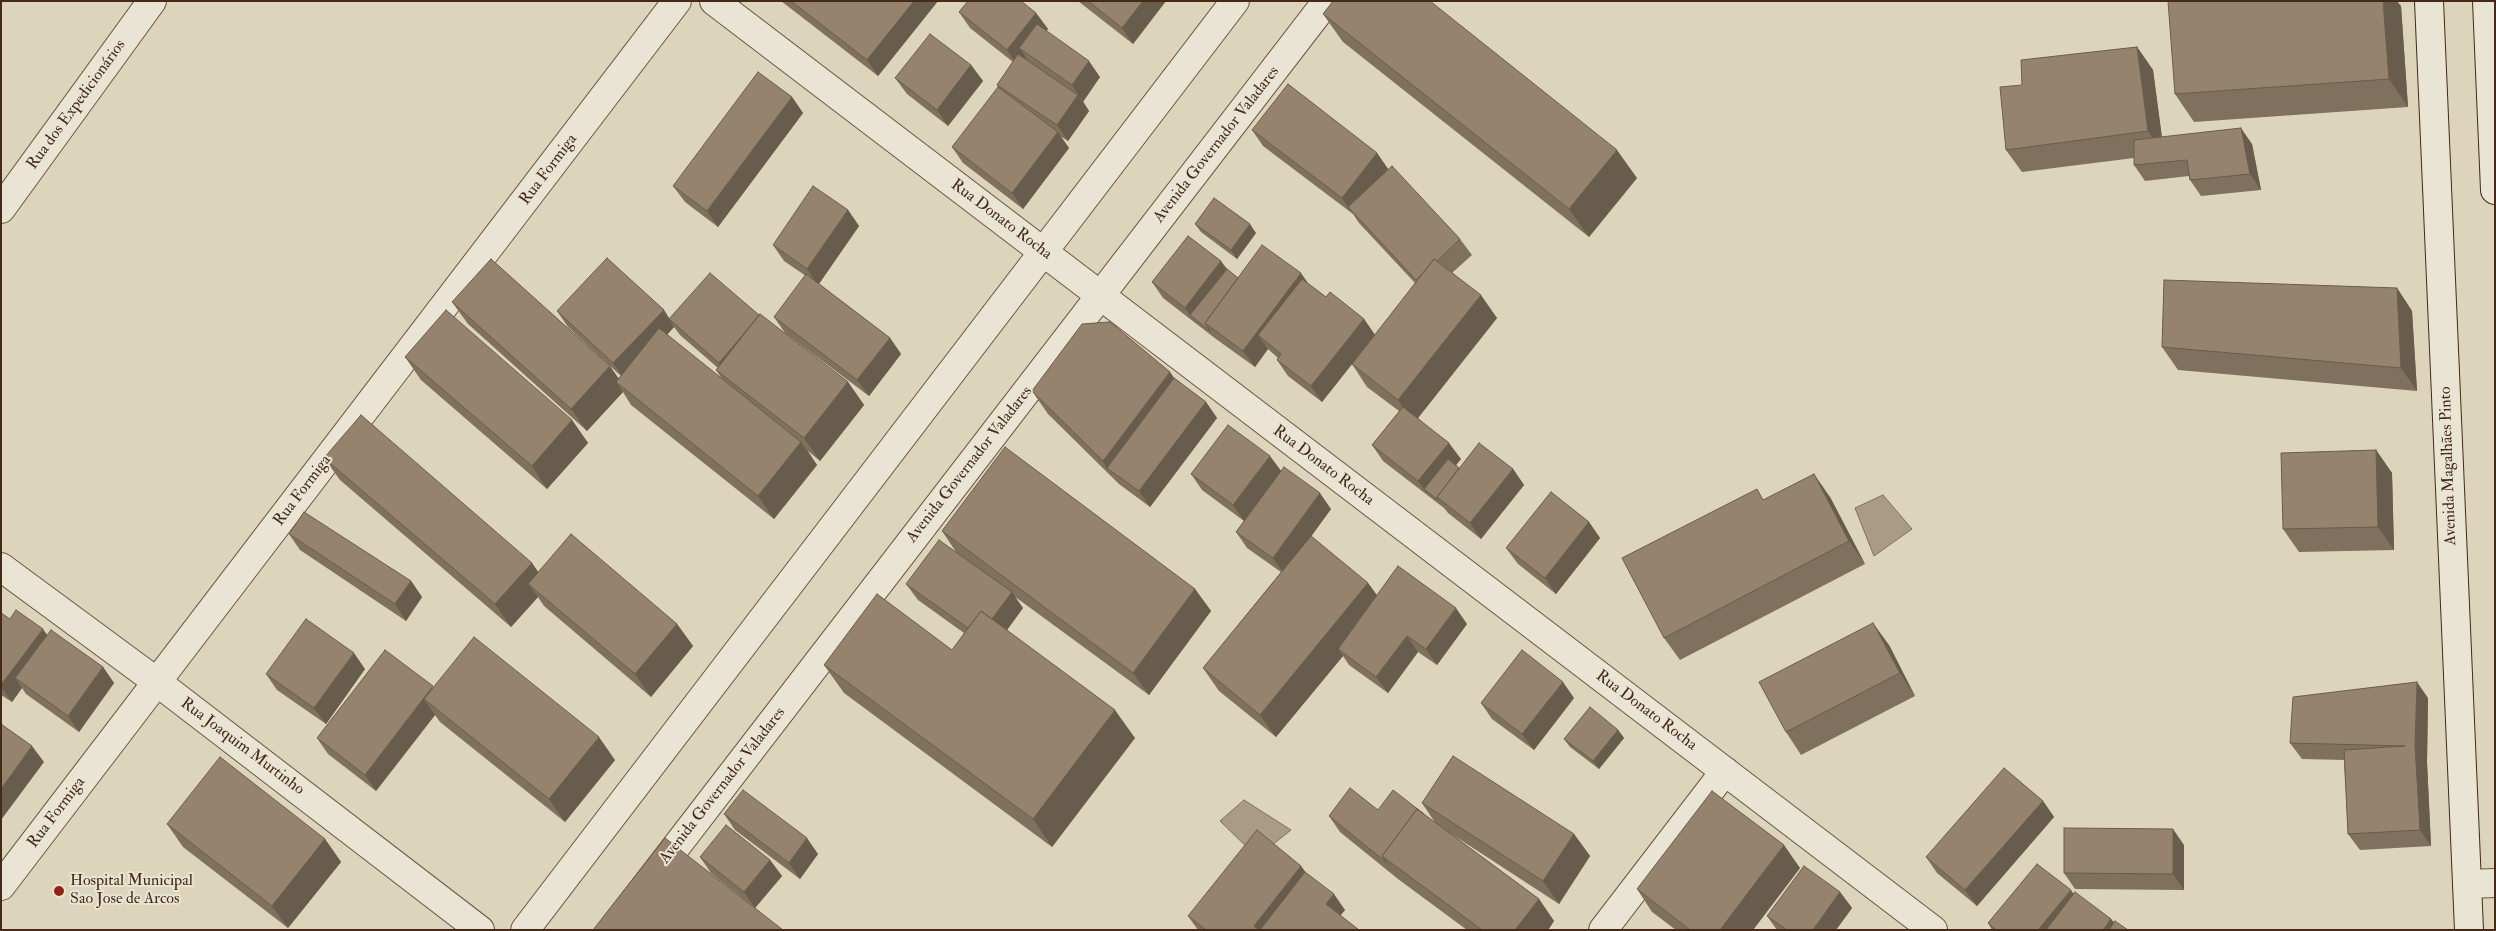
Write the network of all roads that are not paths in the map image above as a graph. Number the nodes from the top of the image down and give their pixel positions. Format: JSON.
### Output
{"nodes":[{"id":1,"x":152,"y":1,"type":"edge"},
{"id":2,"x":677,"y":1,"type":"edge"},
{"id":3,"x":714,"y":1,"type":"edge"},
{"id":4,"x":1235,"y":1,"type":"edge"},
{"id":5,"x":1327,"y":1,"type":"edge"},
{"id":6,"x":2429,"y":1,"type":"edge"},
{"id":7,"x":2487,"y":1,"type":"edge"},
{"id":8,"x":2495,"y":190,"type":"edge"},
{"id":9,"x":1,"y":209,"type":"edge"},
{"id":10,"x":1043,"y":252,"type":"junction"},
{"id":11,"x":1100,"y":296,"type":"junction"},
{"id":12,"x":1,"y":567,"type":"edge"},
{"id":13,"x":157,"y":682,"type":"junction"},
{"id":14,"x":1725,"y":771,"type":"junction"},
{"id":15,"x":2495,"y":883,"type":"edge"},
{"id":16,"x":2467,"y":884,"type":"junction"},
{"id":17,"x":1,"y":886,"type":"edge"},
{"id":18,"x":480,"y":930,"type":"edge"},
{"id":19,"x":525,"y":930,"type":"edge"},
{"id":20,"x":612,"y":930,"type":"edge"},
{"id":21,"x":1603,"y":930,"type":"edge"},
{"id":22,"x":1933,"y":930,"type":"edge"},
{"id":23,"x":2469,"y":930,"type":"edge"}],
"edges":[{"from":1,"to":9,"type":"street","name":"Rua dos Expedicionários"},
{"from":2,"to":13,"type":"street","name":"Rua Formiga"},
{"from":3,"to":10,"type":"street","name":"Rua Donato Rocha"},
{"from":4,"to":10,"type":"street"},
{"from":5,"to":11,"type":"street","name":"Avenida Governador Valadares"},
{"from":6,"to":16,"type":"street","name":"Avenida Magalhães Pinto"},
{"from":7,"to":8,"type":"street"},
{"from":10,"to":11,"type":"street","name":"Rua Donato Rocha"},
{"from":10,"to":19,"type":"street"},
{"from":11,"to":14,"type":"street","name":"Rua Donato Rocha"},
{"from":11,"to":20,"type":"street","name":"Avenida Governador Valadares"},
{"from":12,"to":13,"type":"street","name":"Rua Joaquim Murtinho"},
{"from":13,"to":17,"type":"street","name":"Rua Formiga"},
{"from":13,"to":18,"type":"street","name":"Rua Joaquim Murtinho"},
{"from":14,"to":21,"type":"street"},
{"from":14,"to":22,"type":"street","name":"Rua Donato Rocha"},
{"from":15,"to":16,"type":"street"},
{"from":16,"to":23,"type":"street","name":"Avenida Magalhães Pinto"}]}
